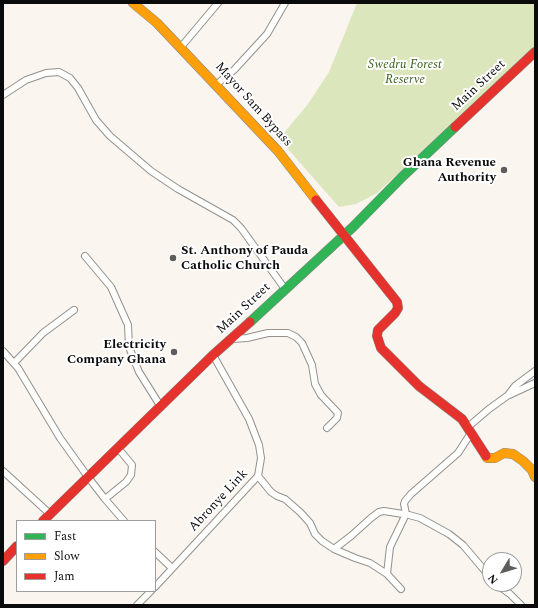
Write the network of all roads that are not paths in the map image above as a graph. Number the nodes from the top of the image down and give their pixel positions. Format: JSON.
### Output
{"nodes":[{"id":1,"x":133,"y":3,"type":"edge"},
{"id":2,"x":218,"y":3,"type":"edge"},
{"id":3,"x":283,"y":4,"type":"edge"},
{"id":4,"x":181,"y":47,"type":"junction"},
{"id":5,"x":535,"y":52,"type":"edge"},
{"id":6,"x":217,"y":84,"type":"junction"},
{"id":7,"x":3,"y":95,"type":"edge"},
{"id":8,"x":343,"y":235,"type":"junction"},
{"id":9,"x":85,"y":256,"type":"dead end"},
{"id":10,"x":285,"y":289,"type":"junction"},
{"id":11,"x":74,"y":310,"type":"dead end"},
{"id":12,"x":232,"y":339,"type":"junction"},
{"id":13,"x":3,"y":351,"type":"edge"},
{"id":14,"x":213,"y":355,"type":"junction"},
{"id":15,"x":14,"y":363,"type":"junction"},
{"id":16,"x":535,"y":371,"type":"edge"},
{"id":17,"x":535,"y":383,"type":"edge"},
{"id":18,"x":507,"y":396,"type":"junction"},
{"id":19,"x":161,"y":407,"type":"junction"},
{"id":20,"x":327,"y":428,"type":"dead end"},
{"id":21,"x":470,"y":430,"type":"junction"},
{"id":22,"x":118,"y":448,"type":"junction"},
{"id":23,"x":3,"y":470,"type":"edge"},
{"id":24,"x":258,"y":476,"type":"junction"},
{"id":25,"x":88,"y":477,"type":"junction"},
{"id":26,"x":535,"y":477,"type":"edge"},
{"id":27,"x":105,"y":500,"type":"junction"},
{"id":28,"x":406,"y":514,"type":"junction"},
{"id":29,"x":46,"y":518,"type":"edge"},
{"id":30,"x":123,"y":520,"type":"edge"},
{"id":31,"x":16,"y":547,"type":"edge"},
{"id":32,"x":334,"y":549,"type":"junction"},
{"id":33,"x":156,"y":553,"type":"edge"},
{"id":34,"x":3,"y":561,"type":"edge"},
{"id":35,"x":172,"y":568,"type":"junction"},
{"id":36,"x":482,"y":568,"type":"edge"},
{"id":37,"x":387,"y":574,"type":"junction"},
{"id":38,"x":156,"y":586,"type":"edge"},
{"id":39,"x":401,"y":589,"type":"dead end"},
{"id":40,"x":150,"y":592,"type":"edge"},
{"id":41,"x":507,"y":592,"type":"edge"},
{"id":42,"x":137,"y":605,"type":"edge"},
{"id":43,"x":521,"y":605,"type":"edge"}],
"edges":[{"from":1,"to":4,"type":"main road","name":"Mayor Sam Bypass"},
{"from":2,"to":4,"type":"street"},
{"from":3,"to":6,"type":"street"},
{"from":4,"to":6,"type":"main road","name":"Mayor Sam Bypass"},
{"from":5,"to":8,"type":"main road","name":"Main Street"},
{"from":6,"to":8,"type":"main road","name":"Mayor Sam Bypass"},
{"from":7,"to":10,"type":"street"},
{"from":8,"to":10,"type":"main road","name":"Main Street"},
{"from":8,"to":21,"type":"main road","name":"Mayor Sam Bypass"},
{"from":9,"to":19,"type":"street"},
{"from":10,"to":12,"type":"main road","name":"Main Street"},
{"from":11,"to":15,"type":"street"},
{"from":12,"to":14,"type":"main road","name":"Main Street"},
{"from":12,"to":20,"type":"street"},
{"from":13,"to":15,"type":"street"},
{"from":14,"to":19,"type":"main road","name":"Main Street"},
{"from":14,"to":24,"type":"street","name":"Abronye Link"},
{"from":15,"to":25,"type":"street"},
{"from":16,"to":18,"type":"street"},
{"from":17,"to":18,"type":"street"},
{"from":18,"to":21,"type":"street"},
{"from":19,"to":22,"type":"main road","name":"Main Street"},
{"from":21,"to":26,"type":"main road"},
{"from":21,"to":28,"type":"street"},
{"from":22,"to":25,"type":"main road","name":"Main Street"},
{"from":22,"to":27,"type":"street"},
{"from":23,"to":29,"type":"street"},
{"from":24,"to":32,"type":"street"},
{"from":24,"to":35,"type":"street","name":"Abronye Link"},
{"from":25,"to":27,"type":"street"},
{"from":25,"to":29,"type":"main road","name":"Main Street"},
{"from":27,"to":30,"type":"street"},
{"from":28,"to":32,"type":"street"},
{"from":28,"to":36,"type":"street"},
{"from":28,"to":37,"type":"street"},
{"from":31,"to":34,"type":"main road"},
{"from":32,"to":37,"type":"street"},
{"from":33,"to":35,"type":"street"},
{"from":35,"to":38,"type":"street","name":"Abronye Link"},
{"from":37,"to":39,"type":"street"},
{"from":40,"to":42,"type":"street"},
{"from":41,"to":43,"type":"street"}]}
